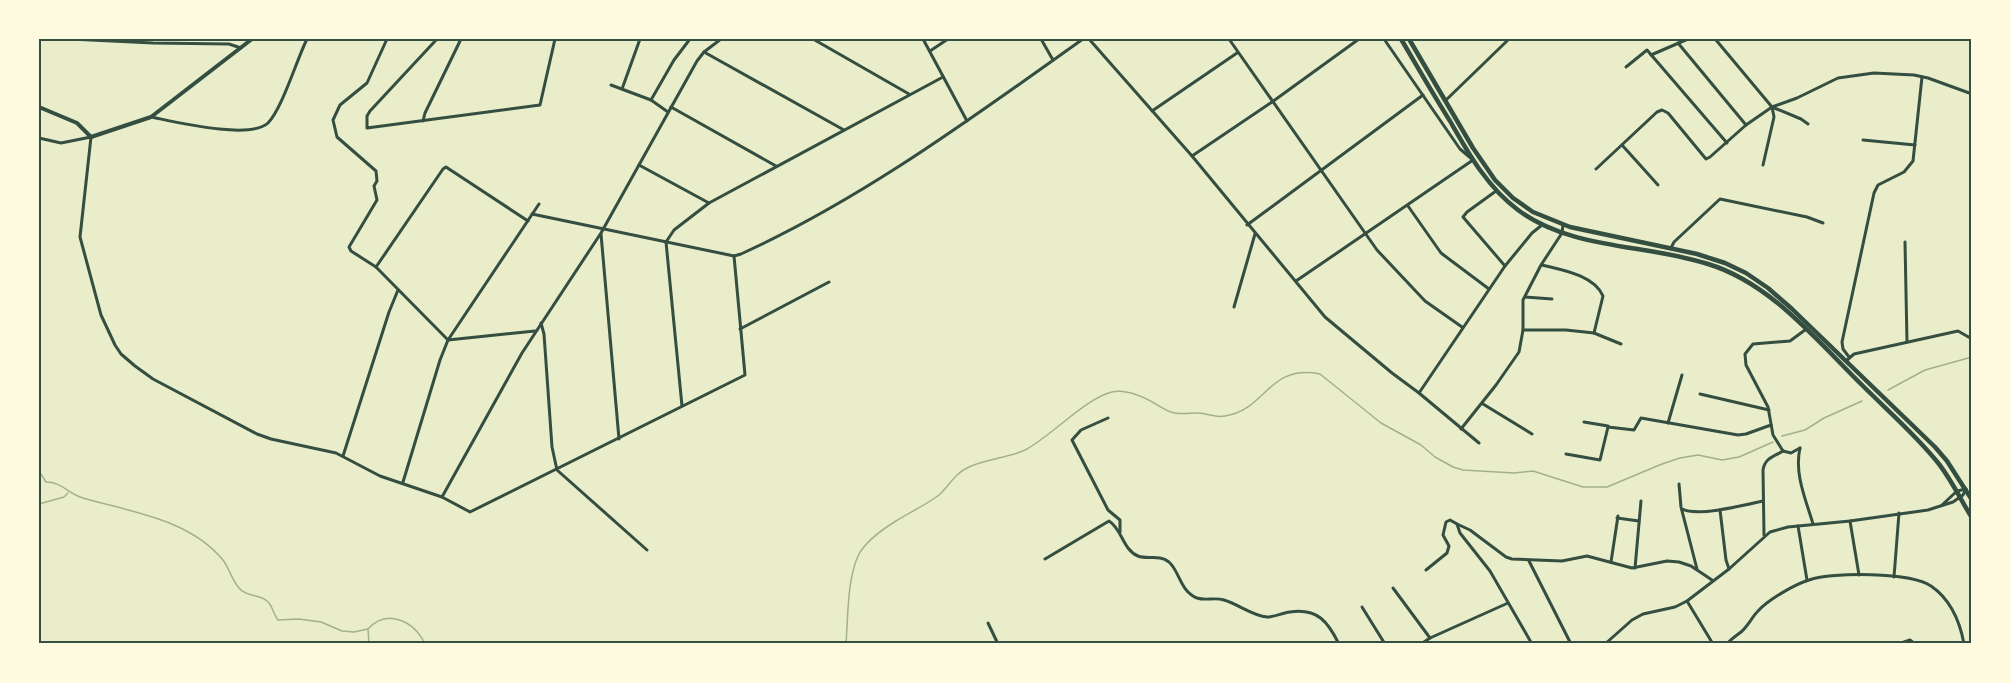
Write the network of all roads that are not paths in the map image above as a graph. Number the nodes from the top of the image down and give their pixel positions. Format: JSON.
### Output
{"nodes":[{"id":1,"x":70,"y":39,"type":"edge"},
{"id":2,"x":252,"y":39,"type":"edge"},
{"id":3,"x":307,"y":39,"type":"edge"},
{"id":4,"x":387,"y":39,"type":"edge"},
{"id":5,"x":437,"y":39,"type":"edge"},
{"id":6,"x":461,"y":39,"type":"edge"},
{"id":7,"x":555,"y":39,"type":"edge"},
{"id":8,"x":640,"y":39,"type":"edge"},
{"id":9,"x":690,"y":39,"type":"edge"},
{"id":10,"x":721,"y":39,"type":"edge"},
{"id":11,"x":813,"y":39,"type":"edge"},
{"id":12,"x":924,"y":39,"type":"edge"},
{"id":13,"x":948,"y":39,"type":"edge"},
{"id":14,"x":1041,"y":39,"type":"edge"},
{"id":15,"x":1083,"y":39,"type":"edge"},
{"id":16,"x":1089,"y":39,"type":"edge"},
{"id":17,"x":1229,"y":39,"type":"edge"},
{"id":18,"x":1359,"y":39,"type":"edge"},
{"id":19,"x":1384,"y":39,"type":"edge"},
{"id":20,"x":1401,"y":39,"type":"edge"},
{"id":21,"x":1408,"y":39,"type":"edge"},
{"id":22,"x":1509,"y":39,"type":"edge"},
{"id":23,"x":1688,"y":39,"type":"edge"},
{"id":24,"x":1716,"y":39,"type":"edge"},
{"id":25,"x":1678,"y":43,"type":"junction"},
{"id":26,"x":241,"y":48,"type":"junction"},
{"id":27,"x":930,"y":51,"type":"junction"},
{"id":28,"x":704,"y":52,"type":"junction"},
{"id":29,"x":1238,"y":52,"type":"junction"},
{"id":30,"x":1651,"y":55,"type":"junction"},
{"id":31,"x":1053,"y":60,"type":"junction"},
{"id":32,"x":1626,"y":67,"type":"dead end"},
{"id":33,"x":943,"y":77,"type":"junction"},
{"id":34,"x":1922,"y":77,"type":"junction"},
{"id":35,"x":611,"y":85,"type":"dead end"},
{"id":36,"x":622,"y":89,"type":"junction"},
{"id":37,"x":909,"y":94,"type":"junction"},
{"id":38,"x":1972,"y":94,"type":"edge"},
{"id":39,"x":1423,"y":95,"type":"junction"},
{"id":40,"x":651,"y":100,"type":"junction"},
{"id":41,"x":1445,"y":101,"type":"junction"},
{"id":42,"x":1272,"y":102,"type":"junction"},
{"id":43,"x":1772,"y":106,"type":"junction"},
{"id":44,"x":39,"y":107,"type":"edge"},
{"id":45,"x":671,"y":107,"type":"junction"},
{"id":46,"x":1152,"y":111,"type":"junction"},
{"id":47,"x":668,"y":112,"type":"junction"},
{"id":48,"x":151,"y":117,"type":"junction"},
{"id":49,"x":423,"y":121,"type":"junction"},
{"id":50,"x":967,"y":121,"type":"junction"},
{"id":51,"x":1808,"y":124,"type":"dead end"},
{"id":52,"x":1746,"y":125,"type":"junction"},
{"id":53,"x":844,"y":130,"type":"junction"},
{"id":54,"x":91,"y":137,"type":"junction"},
{"id":55,"x":39,"y":138,"type":"edge"},
{"id":56,"x":1863,"y":140,"type":"dead end"},
{"id":57,"x":1727,"y":143,"type":"junction"},
{"id":58,"x":1622,"y":145,"type":"junction"},
{"id":59,"x":1915,"y":145,"type":"junction"},
{"id":60,"x":1192,"y":156,"type":"junction"},
{"id":61,"x":1473,"y":160,"type":"junction"},
{"id":62,"x":639,"y":164,"type":"junction"},
{"id":63,"x":1763,"y":165,"type":"dead end"},
{"id":64,"x":776,"y":166,"type":"junction"},
{"id":65,"x":1596,"y":169,"type":"dead end"},
{"id":66,"x":1321,"y":171,"type":"junction"},
{"id":67,"x":1658,"y":185,"type":"dead end"},
{"id":68,"x":1497,"y":191,"type":"junction"},
{"id":69,"x":709,"y":203,"type":"junction"},
{"id":70,"x":539,"y":204,"type":"dead end"},
{"id":71,"x":1408,"y":206,"type":"junction"},
{"id":72,"x":532,"y":214,"type":"junction"},
{"id":73,"x":528,"y":221,"type":"junction"},
{"id":74,"x":1823,"y":223,"type":"dead end"},
{"id":75,"x":1247,"y":225,"type":"junction"},
{"id":76,"x":1542,"y":225,"type":"junction"},
{"id":77,"x":1563,"y":225,"type":"junction"},
{"id":78,"x":603,"y":228,"type":"junction"},
{"id":79,"x":601,"y":233,"type":"junction"},
{"id":80,"x":1562,"y":233,"type":"junction"},
{"id":81,"x":1255,"y":234,"type":"junction"},
{"id":82,"x":1365,"y":234,"type":"junction"},
{"id":83,"x":666,"y":242,"type":"junction"},
{"id":84,"x":1905,"y":242,"type":"dead end"},
{"id":85,"x":1671,"y":248,"type":"junction"},
{"id":86,"x":734,"y":256,"type":"junction"},
{"id":87,"x":1541,"y":265,"type":"junction"},
{"id":88,"x":1505,"y":266,"type":"junction"},
{"id":89,"x":376,"y":267,"type":"junction"},
{"id":90,"x":1296,"y":281,"type":"junction"},
{"id":91,"x":829,"y":282,"type":"dead end"},
{"id":92,"x":1489,"y":289,"type":"junction"},
{"id":93,"x":398,"y":290,"type":"junction"},
{"id":94,"x":1525,"y":297,"type":"junction"},
{"id":95,"x":1552,"y":299,"type":"dead end"},
{"id":96,"x":1234,"y":307,"type":"dead end"},
{"id":97,"x":541,"y":322,"type":"junction"},
{"id":98,"x":1462,"y":327,"type":"junction"},
{"id":99,"x":740,"y":329,"type":"junction"},
{"id":100,"x":1523,"y":330,"type":"junction"},
{"id":101,"x":1805,"y":330,"type":"junction"},
{"id":102,"x":535,"y":331,"type":"junction"},
{"id":103,"x":1594,"y":333,"type":"junction"},
{"id":104,"x":1972,"y":339,"type":"edge"},
{"id":105,"x":448,"y":340,"type":"junction"},
{"id":106,"x":1907,"y":342,"type":"junction"},
{"id":107,"x":1621,"y":344,"type":"dead end"},
{"id":108,"x":1848,"y":359,"type":"junction"},
{"id":109,"x":1682,"y":375,"type":"dead end"},
{"id":110,"x":1419,"y":393,"type":"junction"},
{"id":111,"x":1700,"y":394,"type":"dead end"},
{"id":112,"x":1482,"y":404,"type":"junction"},
{"id":113,"x":682,"y":406,"type":"junction"},
{"id":114,"x":1769,"y":410,"type":"junction"},
{"id":115,"x":1108,"y":418,"type":"dead end"},
{"id":116,"x":1584,"y":422,"type":"dead end"},
{"id":117,"x":1668,"y":423,"type":"junction"},
{"id":118,"x":1771,"y":425,"type":"junction"},
{"id":119,"x":1610,"y":426,"type":"junction"},
{"id":120,"x":1461,"y":429,"type":"junction"},
{"id":121,"x":1532,"y":434,"type":"dead end"},
{"id":122,"x":620,"y":439,"type":"junction"},
{"id":123,"x":1479,"y":444,"type":"dead end"},
{"id":124,"x":1783,"y":451,"type":"junction"},
{"id":125,"x":1566,"y":454,"type":"dead end"},
{"id":126,"x":343,"y":456,"type":"junction"},
{"id":127,"x":557,"y":470,"type":"junction"},
{"id":128,"x":403,"y":482,"type":"junction"},
{"id":129,"x":1678,"y":484,"type":"dead end"},
{"id":130,"x":1966,"y":489,"type":"junction"},
{"id":131,"x":1957,"y":491,"type":"junction"},
{"id":132,"x":443,"y":495,"type":"junction"},
{"id":133,"x":1960,"y":498,"type":"junction"},
{"id":134,"x":1972,"y":500,"type":"edge"},
{"id":135,"x":1641,"y":501,"type":"dead end"},
{"id":136,"x":1763,"y":501,"type":"junction"},
{"id":137,"x":1941,"y":506,"type":"junction"},
{"id":138,"x":1681,"y":507,"type":"junction"},
{"id":139,"x":1720,"y":510,"type":"junction"},
{"id":140,"x":1899,"y":513,"type":"junction"},
{"id":141,"x":1972,"y":518,"type":"edge"},
{"id":142,"x":1640,"y":521,"type":"junction"},
{"id":143,"x":1850,"y":521,"type":"junction"},
{"id":144,"x":1457,"y":524,"type":"junction"},
{"id":145,"x":1813,"y":524,"type":"junction"},
{"id":146,"x":1798,"y":526,"type":"junction"},
{"id":147,"x":1120,"y":534,"type":"junction"},
{"id":148,"x":1764,"y":535,"type":"junction"},
{"id":149,"x":647,"y":550,"type":"dead end"},
{"id":150,"x":1045,"y":559,"type":"dead end"},
{"id":151,"x":1529,"y":561,"type":"junction"},
{"id":152,"x":1611,"y":562,"type":"junction"},
{"id":153,"x":1635,"y":568,"type":"junction"},
{"id":154,"x":1697,"y":569,"type":"junction"},
{"id":155,"x":1729,"y":569,"type":"junction"},
{"id":156,"x":1426,"y":570,"type":"dead end"},
{"id":157,"x":1859,"y":575,"type":"junction"},
{"id":158,"x":1894,"y":577,"type":"junction"},
{"id":159,"x":1807,"y":580,"type":"junction"},
{"id":160,"x":1712,"y":581,"type":"junction"},
{"id":161,"x":1393,"y":588,"type":"dead end"},
{"id":162,"x":1687,"y":602,"type":"junction"},
{"id":163,"x":1508,"y":603,"type":"junction"},
{"id":164,"x":1362,"y":607,"type":"dead end"},
{"id":165,"x":988,"y":623,"type":"dead end"},
{"id":166,"x":1430,"y":638,"type":"junction"},
{"id":167,"x":998,"y":644,"type":"edge"},
{"id":168,"x":1339,"y":644,"type":"edge"},
{"id":169,"x":1386,"y":644,"type":"edge"},
{"id":170,"x":1421,"y":644,"type":"edge"},
{"id":171,"x":1532,"y":644,"type":"edge"},
{"id":172,"x":1571,"y":644,"type":"edge"},
{"id":173,"x":1605,"y":644,"type":"edge"},
{"id":174,"x":1713,"y":644,"type":"edge"},
{"id":175,"x":1727,"y":644,"type":"edge"},
{"id":176,"x":1898,"y":644,"type":"edge"},
{"id":177,"x":1915,"y":644,"type":"edge"},
{"id":178,"x":1964,"y":644,"type":"edge"}],
"edges":[{"from":1,"to":26,"type":"street"},
{"from":2,"to":26,"type":"street"},
{"from":3,"to":48,"type":"street"},
{"from":4,"to":89,"type":"street"},
{"from":5,"to":49,"type":"street"},
{"from":6,"to":49,"type":"street"},
{"from":7,"to":49,"type":"street"},
{"from":8,"to":36,"type":"street"},
{"from":9,"to":40,"type":"street"},
{"from":10,"to":28,"type":"street"},
{"from":11,"to":37,"type":"street"},
{"from":12,"to":27,"type":"street"},
{"from":13,"to":27,"type":"street"},
{"from":14,"to":31,"type":"street"},
{"from":15,"to":31,"type":"street"},
{"from":16,"to":46,"type":"street"},
{"from":17,"to":29,"type":"street"},
{"from":18,"to":42,"type":"street"},
{"from":19,"to":39,"type":"street"},
{"from":20,"to":61,"type":"main road"},
{"from":21,"to":41,"type":"main road"},
{"from":22,"to":41,"type":"street"},
{"from":23,"to":25,"type":"street"},
{"from":24,"to":43,"type":"street"},
{"from":25,"to":30,"type":"street"},
{"from":25,"to":52,"type":"street"},
{"from":26,"to":48,"type":"street"},
{"from":27,"to":33,"type":"street"},
{"from":28,"to":45,"type":"street"},
{"from":28,"to":53,"type":"street"},
{"from":29,"to":42,"type":"street"},
{"from":29,"to":46,"type":"street"},
{"from":30,"to":32,"type":"street"},
{"from":30,"to":57,"type":"street"},
{"from":31,"to":50,"type":"street"},
{"from":33,"to":37,"type":"street"},
{"from":33,"to":50,"type":"street"},
{"from":34,"to":38,"type":"street"},
{"from":34,"to":43,"type":"street"},
{"from":34,"to":59,"type":"street"},
{"from":35,"to":36,"type":"street"},
{"from":36,"to":40,"type":"street"},
{"from":37,"to":53,"type":"street"},
{"from":39,"to":61,"type":"street"},
{"from":39,"to":66,"type":"street"},
{"from":40,"to":47,"type":"street"},
{"from":41,"to":77,"type":"main road"},
{"from":42,"to":60,"type":"street"},
{"from":42,"to":66,"type":"street"},
{"from":43,"to":51,"type":"street"},
{"from":43,"to":52,"type":"street"},
{"from":43,"to":63,"type":"street"},
{"from":44,"to":54,"type":"street"},
{"from":45,"to":47,"type":"street"},
{"from":45,"to":64,"type":"street"},
{"from":46,"to":60,"type":"street"},
{"from":47,"to":62,"type":"street"},
{"from":48,"to":54,"type":"street"},
{"from":50,"to":86,"type":"street"},
{"from":52,"to":57,"type":"street"},
{"from":53,"to":64,"type":"street"},
{"from":54,"to":55,"type":"street"},
{"from":54,"to":126,"type":"street"},
{"from":56,"to":59,"type":"street"},
{"from":57,"to":58,"type":"street"},
{"from":58,"to":65,"type":"street"},
{"from":58,"to":67,"type":"street"},
{"from":59,"to":108,"type":"street"},
{"from":60,"to":75,"type":"street"},
{"from":61,"to":68,"type":"main road"},
{"from":61,"to":71,"type":"street"},
{"from":62,"to":69,"type":"street"},
{"from":62,"to":78,"type":"street"},
{"from":64,"to":69,"type":"street"},
{"from":66,"to":75,"type":"street"},
{"from":66,"to":82,"type":"street"},
{"from":68,"to":76,"type":"main road"},
{"from":68,"to":88,"type":"street"},
{"from":69,"to":83,"type":"street"},
{"from":70,"to":72,"type":"street"},
{"from":71,"to":82,"type":"street"},
{"from":71,"to":92,"type":"street"},
{"from":72,"to":73,"type":"street"},
{"from":72,"to":78,"type":"street"},
{"from":73,"to":89,"type":"street"},
{"from":73,"to":105,"type":"street"},
{"from":74,"to":85,"type":"street"},
{"from":75,"to":81,"type":"street"},
{"from":76,"to":80,"type":"main road"},
{"from":76,"to":88,"type":"street"},
{"from":77,"to":80,"type":"street"},
{"from":77,"to":85,"type":"main road"},
{"from":78,"to":79,"type":"street"},
{"from":78,"to":83,"type":"street"},
{"from":79,"to":97,"type":"street"},
{"from":79,"to":122,"type":"street"},
{"from":80,"to":87,"type":"street"},
{"from":80,"to":101,"type":"main road"},
{"from":81,"to":90,"type":"street"},
{"from":81,"to":96,"type":"street"},
{"from":82,"to":90,"type":"street"},
{"from":82,"to":98,"type":"street"},
{"from":83,"to":86,"type":"street"},
{"from":83,"to":113,"type":"street"},
{"from":84,"to":106,"type":"street"},
{"from":85,"to":108,"type":"main road"},
{"from":86,"to":99,"type":"street"},
{"from":87,"to":94,"type":"street"},
{"from":87,"to":103,"type":"street"},
{"from":88,"to":92,"type":"street"},
{"from":89,"to":93,"type":"street"},
{"from":90,"to":110,"type":"street"},
{"from":91,"to":99,"type":"street"},
{"from":92,"to":98,"type":"street"},
{"from":93,"to":105,"type":"street"},
{"from":93,"to":126,"type":"street"},
{"from":94,"to":95,"type":"street"},
{"from":94,"to":100,"type":"street"},
{"from":97,"to":102,"type":"street"},
{"from":97,"to":127,"type":"street"},
{"from":98,"to":110,"type":"street"},
{"from":99,"to":113,"type":"street"},
{"from":100,"to":103,"type":"street"},
{"from":100,"to":112,"type":"street"},
{"from":101,"to":114,"type":"street"},
{"from":101,"to":131,"type":"main road"},
{"from":102,"to":105,"type":"street"},
{"from":102,"to":132,"type":"street"},
{"from":103,"to":107,"type":"street"},
{"from":104,"to":106,"type":"street"},
{"from":105,"to":128,"type":"street"},
{"from":106,"to":108,"type":"street"},
{"from":108,"to":130,"type":"main road"},
{"from":109,"to":117,"type":"street"},
{"from":110,"to":120,"type":"street"},
{"from":111,"to":114,"type":"street"},
{"from":112,"to":120,"type":"street"},
{"from":112,"to":121,"type":"street"},
{"from":113,"to":122,"type":"street"},
{"from":114,"to":118,"type":"street"},
{"from":115,"to":147,"type":"street"},
{"from":116,"to":119,"type":"street"},
{"from":117,"to":118,"type":"street"},
{"from":117,"to":119,"type":"street"},
{"from":118,"to":124,"type":"street"},
{"from":119,"to":125,"type":"street"},
{"from":120,"to":123,"type":"street"},
{"from":122,"to":127,"type":"street"},
{"from":124,"to":136,"type":"street"},
{"from":124,"to":145,"type":"street"},
{"from":126,"to":128,"type":"street"},
{"from":127,"to":132,"type":"street"},
{"from":127,"to":149,"type":"street"},
{"from":128,"to":132,"type":"street"},
{"from":129,"to":138,"type":"street"},
{"from":130,"to":131,"type":"street"},
{"from":130,"to":133,"type":"street"},
{"from":130,"to":134,"type":"main road"},
{"from":131,"to":133,"type":"main road"},
{"from":131,"to":137,"type":"street"},
{"from":133,"to":137,"type":"street"},
{"from":133,"to":141,"type":"main road"},
{"from":135,"to":142,"type":"street"},
{"from":136,"to":139,"type":"street"},
{"from":136,"to":148,"type":"street"},
{"from":137,"to":140,"type":"street"},
{"from":138,"to":139,"type":"street"},
{"from":138,"to":154,"type":"street"},
{"from":139,"to":155,"type":"street"},
{"from":140,"to":143,"type":"street"},
{"from":140,"to":158,"type":"street"},
{"from":142,"to":152,"type":"street"},
{"from":142,"to":153,"type":"street"},
{"from":143,"to":145,"type":"street"},
{"from":143,"to":157,"type":"street"},
{"from":144,"to":151,"type":"street"},
{"from":144,"to":156,"type":"street"},
{"from":144,"to":163,"type":"street"},
{"from":145,"to":146,"type":"street"},
{"from":146,"to":148,"type":"street"},
{"from":146,"to":159,"type":"street"},
{"from":147,"to":150,"type":"street"},
{"from":147,"to":168,"type":"street"},
{"from":148,"to":155,"type":"street"},
{"from":151,"to":152,"type":"street"},
{"from":151,"to":172,"type":"street"},
{"from":152,"to":153,"type":"street"},
{"from":153,"to":154,"type":"street"},
{"from":154,"to":160,"type":"street"},
{"from":155,"to":160,"type":"street"},
{"from":157,"to":158,"type":"street"},
{"from":157,"to":159,"type":"street"},
{"from":158,"to":178,"type":"street"},
{"from":159,"to":175,"type":"street"},
{"from":160,"to":162,"type":"street"},
{"from":161,"to":166,"type":"street"},
{"from":162,"to":173,"type":"street"},
{"from":162,"to":174,"type":"street"},
{"from":163,"to":166,"type":"street"},
{"from":163,"to":171,"type":"street"},
{"from":164,"to":169,"type":"street"},
{"from":165,"to":167,"type":"street"},
{"from":166,"to":170,"type":"street"},
{"from":176,"to":177,"type":"street"}]}
